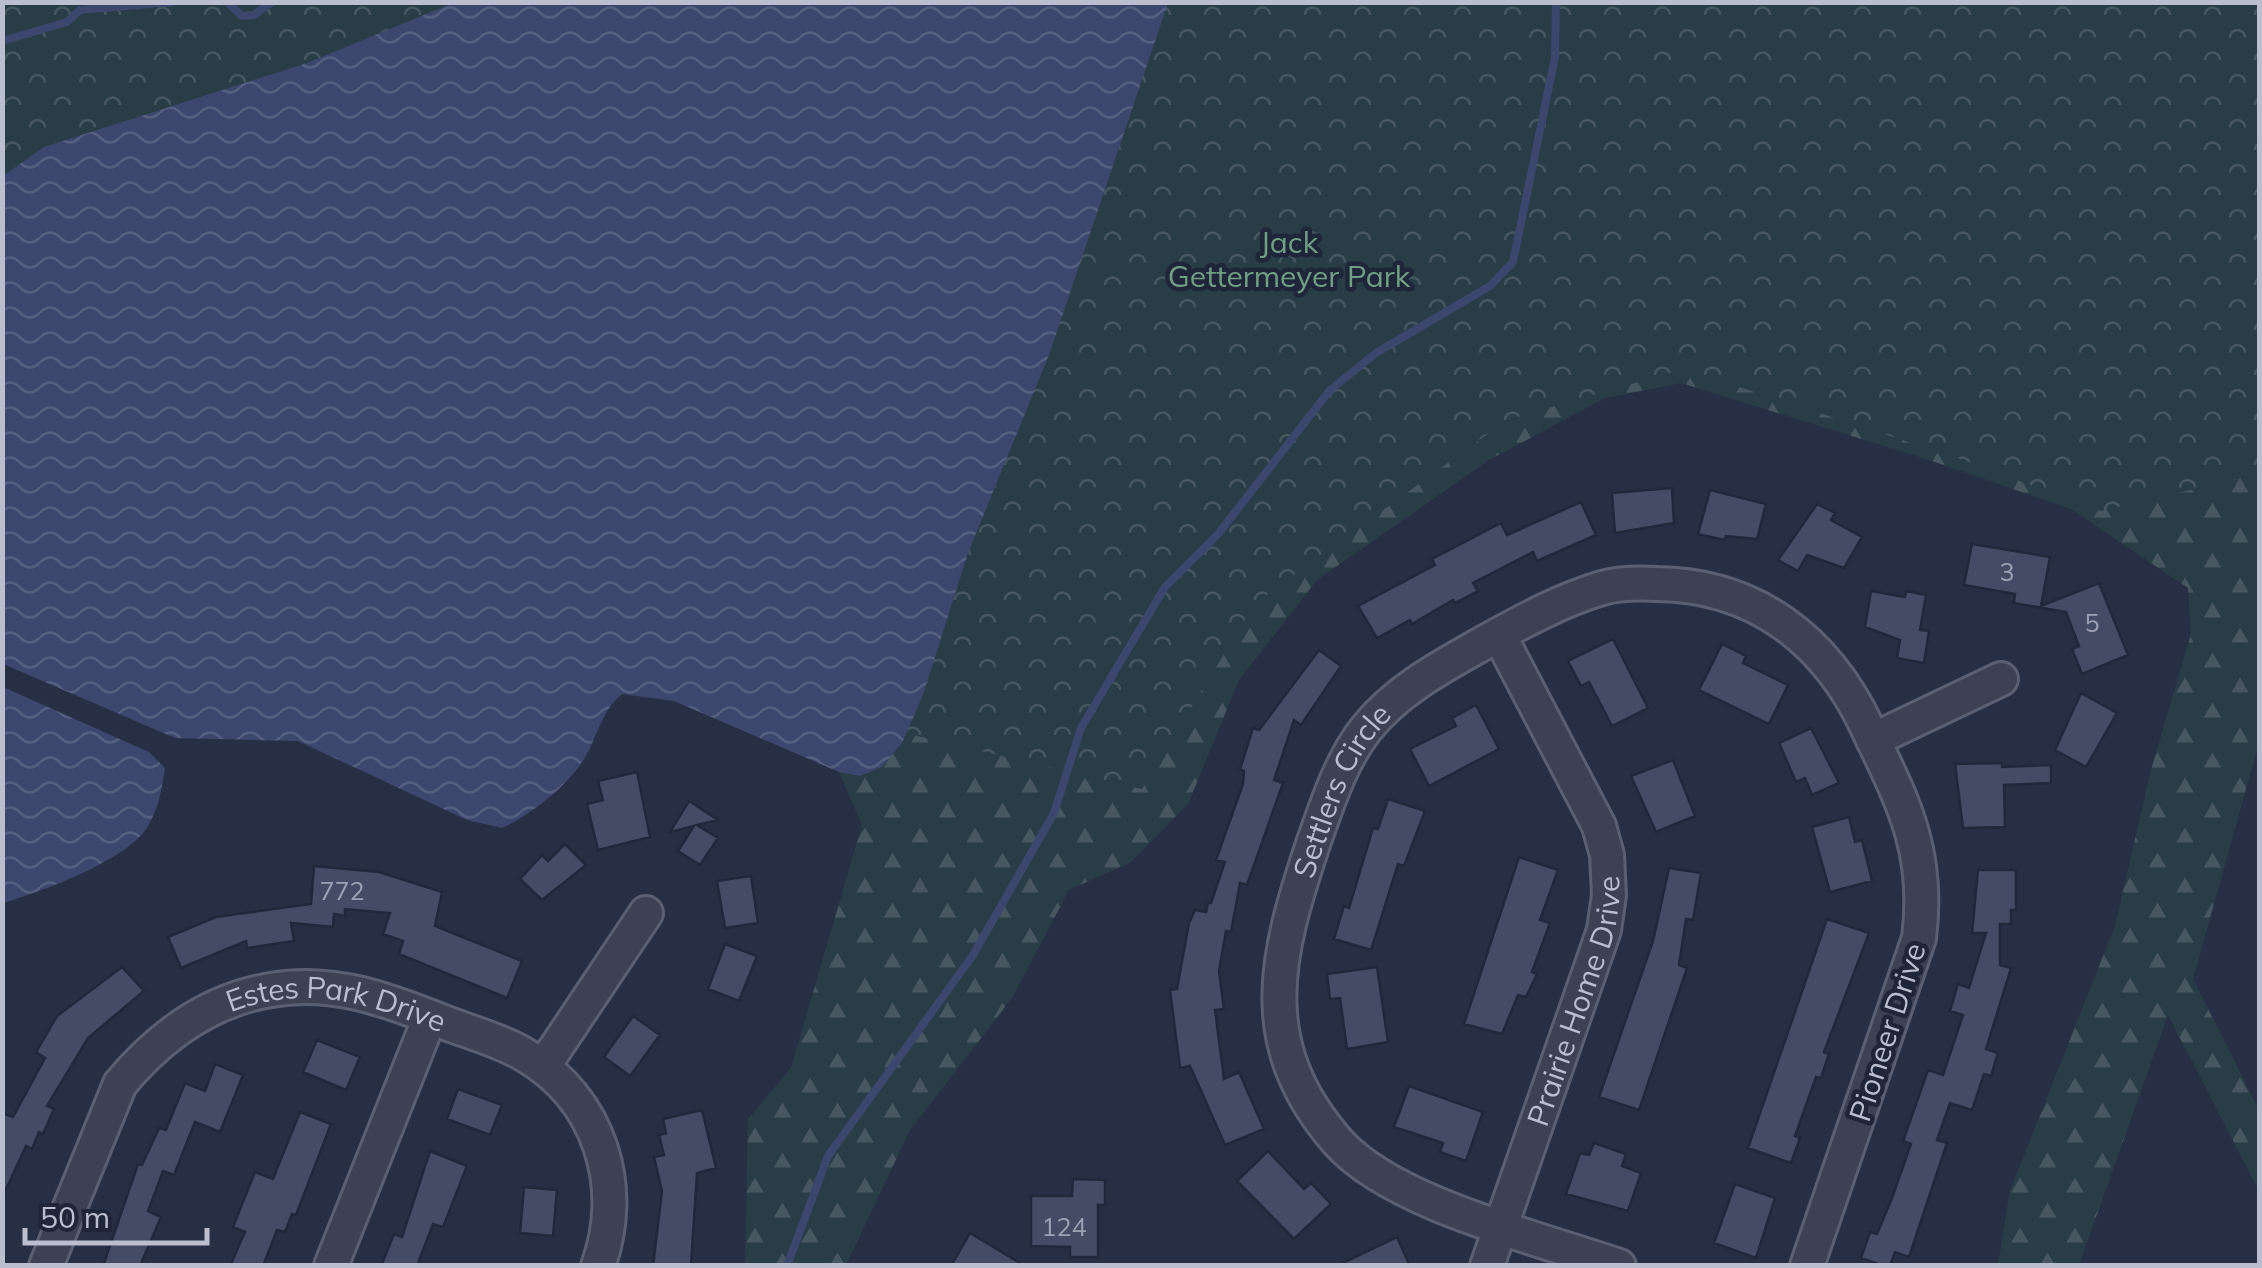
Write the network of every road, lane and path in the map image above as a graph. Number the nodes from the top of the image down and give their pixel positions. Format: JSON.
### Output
{"nodes":[{"id":1,"x":1499,"y":635,"type":"junction"},
{"id":2,"x":2002,"y":679,"type":"dead end"},
{"id":3,"x":1873,"y":740,"type":"junction"},
{"id":4,"x":646,"y":913,"type":"dead end"},
{"id":5,"x":430,"y":1017,"type":"junction"},
{"id":6,"x":544,"y":1067,"type":"junction"},
{"id":7,"x":1501,"y":1224,"type":"junction"},
{"id":8,"x":46,"y":1266,"type":"edge"},
{"id":9,"x":331,"y":1266,"type":"edge"},
{"id":10,"x":598,"y":1266,"type":"edge"},
{"id":11,"x":1486,"y":1266,"type":"edge"},
{"id":12,"x":1619,"y":1266,"type":"edge"},
{"id":13,"x":1807,"y":1266,"type":"edge"}],
"edges":[{"from":1,"to":3,"type":"street","name":"Settlers Circle"},
{"from":1,"to":7,"type":"street","name":"Prairie Home Drive"},
{"from":1,"to":7,"type":"street","name":"Settlers Circle"},
{"from":2,"to":3,"type":"street"},
{"from":3,"to":13,"type":"street","name":"Pioneer Drive"},
{"from":4,"to":6,"type":"street"},
{"from":5,"to":6,"type":"street","name":"Estes Park Drive"},
{"from":5,"to":8,"type":"street","name":"Estes Park Drive"},
{"from":5,"to":9,"type":"street"},
{"from":6,"to":10,"type":"street","name":"Estes Park Drive"},
{"from":7,"to":11,"type":"street","name":"Prairie Home Drive"},
{"from":7,"to":12,"type":"street","name":"Settlers Circle"}]}
